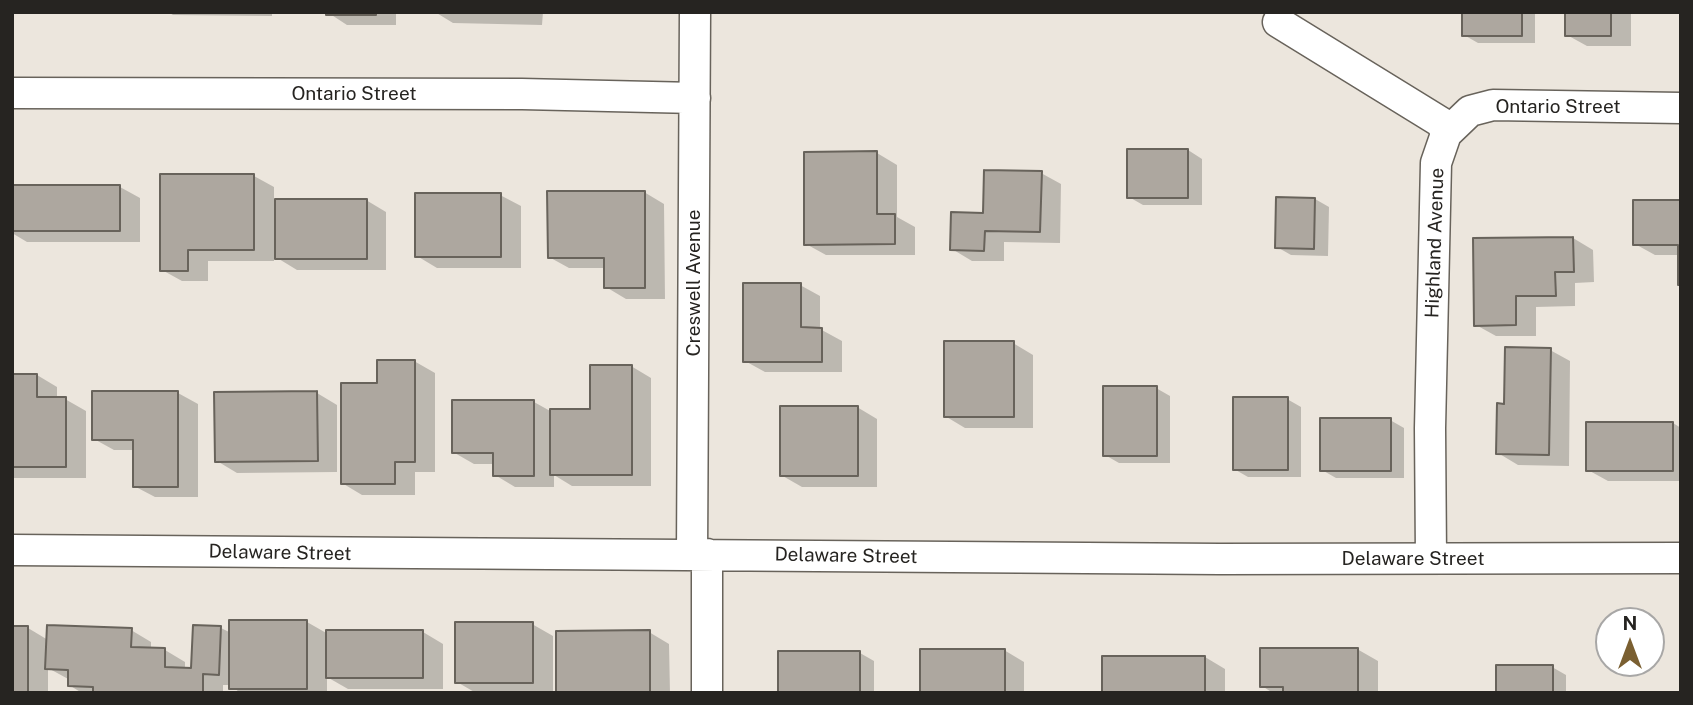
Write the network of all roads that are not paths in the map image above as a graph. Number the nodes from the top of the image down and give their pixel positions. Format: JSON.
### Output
{"nodes":[{"id":1,"x":695,"y":12,"type":"edge"},
{"id":2,"x":1278,"y":22,"type":"dead end"},
{"id":3,"x":12,"y":93,"type":"edge"},
{"id":4,"x":695,"y":98,"type":"junction"},
{"id":5,"x":1681,"y":108,"type":"edge"},
{"id":6,"x":1446,"y":134,"type":"junction"},
{"id":7,"x":12,"y":550,"type":"edge"},
{"id":8,"x":700,"y":554,"type":"junction"},
{"id":9,"x":1431,"y":558,"type":"junction"},
{"id":10,"x":1681,"y":558,"type":"edge"},
{"id":11,"x":707,"y":693,"type":"edge"}],
"edges":[{"from":1,"to":4,"type":"street","name":"Creswell Avenue"},
{"from":2,"to":6,"type":"street"},
{"from":3,"to":4,"type":"street","name":"Ontario Street"},
{"from":4,"to":8,"type":"street","name":"Creswell Avenue"},
{"from":5,"to":6,"type":"street","name":"Ontario Street"},
{"from":6,"to":9,"type":"street","name":"Highland Avenue"},
{"from":7,"to":8,"type":"street","name":"Delaware Street"},
{"from":8,"to":9,"type":"street","name":"Delaware Street"},
{"from":8,"to":11,"type":"street","name":"Creswell Avenue"},
{"from":9,"to":10,"type":"street","name":"Delaware Street"}]}
